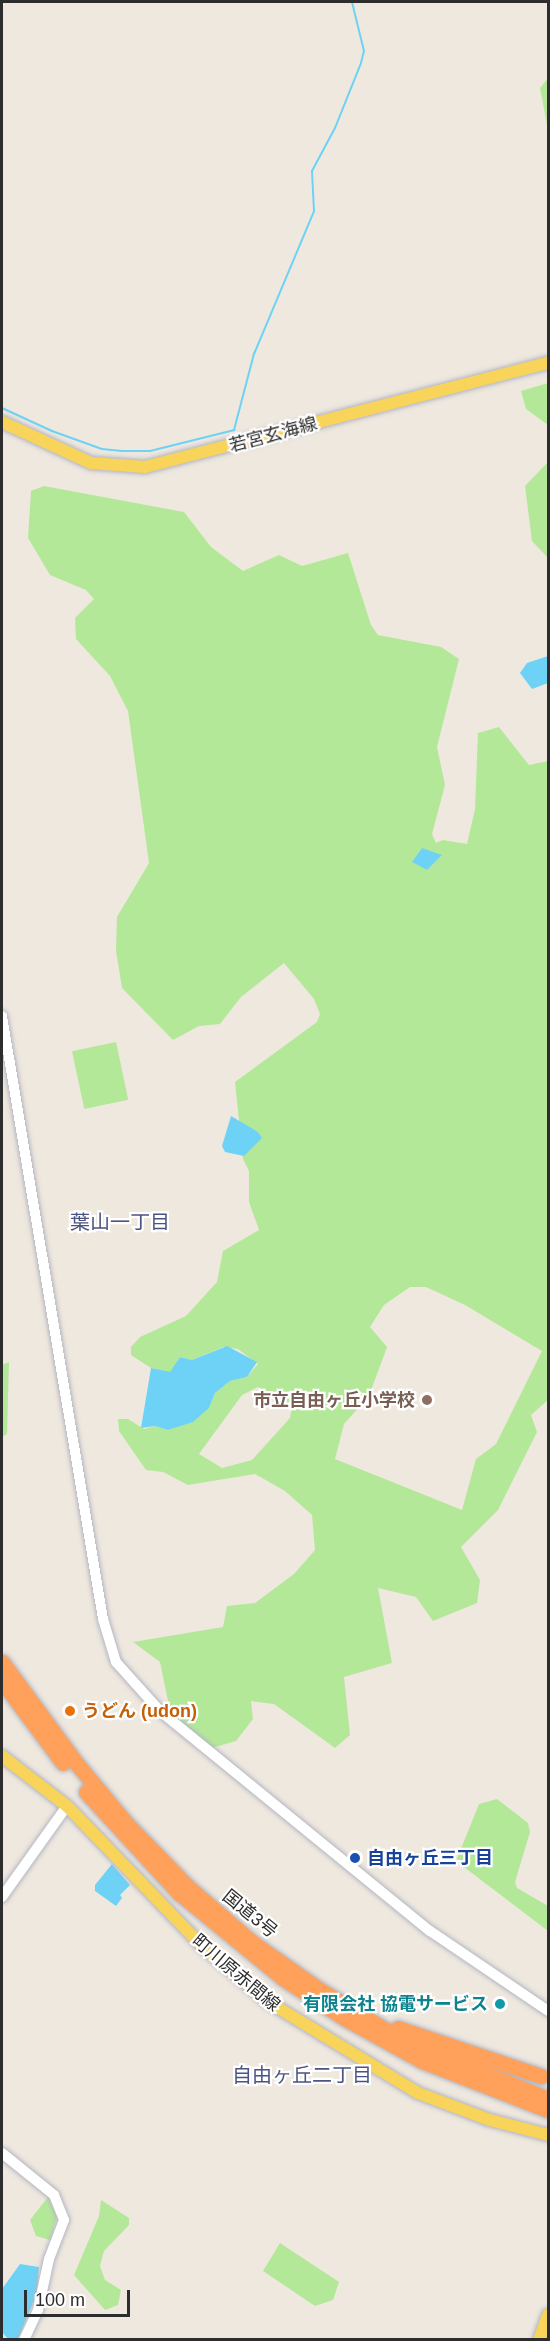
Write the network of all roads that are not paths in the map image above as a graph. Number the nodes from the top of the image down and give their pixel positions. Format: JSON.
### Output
{"nodes":[{"id":1,"x":549,"y":363,"type":"edge"},
{"id":2,"x":2,"y":422,"type":"edge"},
{"id":3,"x":2,"y":1016,"type":"edge"},
{"id":4,"x":2,"y":1662,"type":"edge"},
{"id":5,"x":2,"y":1681,"type":"edge"},
{"id":6,"x":2,"y":1756,"type":"edge"},
{"id":7,"x":67,"y":1806,"type":"junction"},
{"id":8,"x":2,"y":1897,"type":"edge"},
{"id":9,"x":351,"y":2010,"type":"junction"},
{"id":10,"x":549,"y":2011,"type":"edge"},
{"id":11,"x":541,"y":2076,"type":"dead end"},
{"id":12,"x":536,"y":2101,"type":"edge"},
{"id":13,"x":549,"y":2134,"type":"edge"},
{"id":14,"x":2,"y":2153,"type":"edge"},
{"id":15,"x":549,"y":2315,"type":"edge"},
{"id":16,"x":24,"y":2340,"type":"edge"},
{"id":17,"x":538,"y":2340,"type":"edge"}],
"edges":[{"from":1,"to":2,"type":"main road","name":"若宮玄海線"},
{"from":3,"to":10,"type":"street"},
{"from":4,"to":9,"type":"highway","name":"国道3号"},
{"from":5,"to":12,"type":"highway","name":"国道3号"},
{"from":6,"to":7,"type":"main road","name":"町川原赤間線"},
{"from":7,"to":8,"type":"street"},
{"from":7,"to":13,"type":"main road","name":"町川原赤間線"},
{"from":9,"to":11,"type":"highway"},
{"from":9,"to":12,"type":"highway","name":"国道3号"},
{"from":14,"to":16,"type":"street"},
{"from":15,"to":17,"type":"main road"}]}
